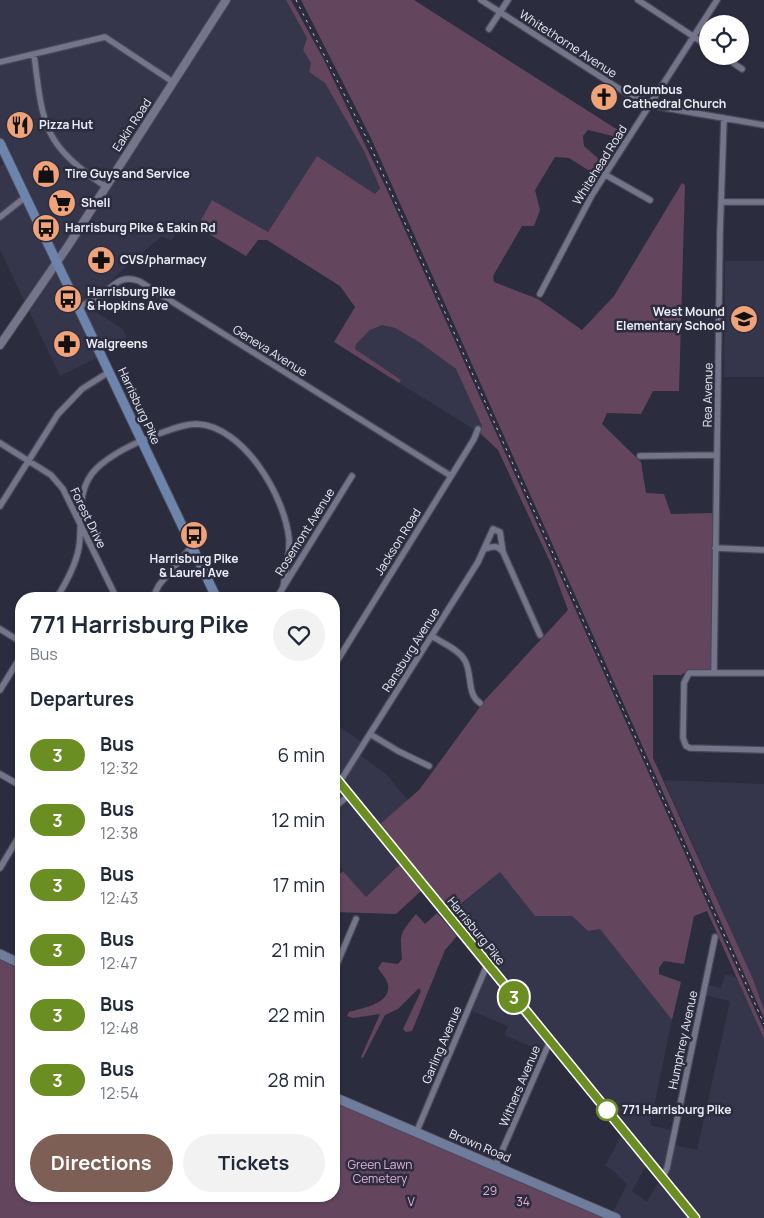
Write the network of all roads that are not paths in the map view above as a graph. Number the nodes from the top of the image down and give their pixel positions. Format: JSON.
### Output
{"nodes":[{"id":1,"x":226,"y":0,"type":"edge"},
{"id":2,"x":481,"y":0,"type":"edge"},
{"id":3,"x":508,"y":0,"type":"edge"},
{"id":4,"x":638,"y":0,"type":"edge"},
{"id":5,"x":717,"y":0,"type":"edge"},
{"id":6,"x":500,"y":12,"type":"junction"},
{"id":7,"x":489,"y":29,"type":"dead end"},
{"id":8,"x":694,"y":36,"type":"junction"},
{"id":9,"x":699,"y":40,"type":"edge"},
{"id":10,"x":34,"y":54,"type":"junction"},
{"id":11,"x":0,"y":62,"type":"edge"},
{"id":12,"x":736,"y":65,"type":"edge"},
{"id":13,"x":742,"y":69,"type":"dead end"},
{"id":14,"x":173,"y":82,"type":"junction"},
{"id":15,"x":651,"y":104,"type":"junction"},
{"id":16,"x":724,"y":118,"type":"junction"},
{"id":17,"x":764,"y":125,"type":"edge"},
{"id":18,"x":0,"y":143,"type":"edge"},
{"id":19,"x":604,"y":174,"type":"junction"},
{"id":20,"x":106,"y":186,"type":"junction"},
{"id":21,"x":24,"y":198,"type":"junction"},
{"id":22,"x":650,"y":200,"type":"dead end"},
{"id":23,"x":721,"y":202,"type":"junction"},
{"id":24,"x":764,"y":202,"type":"edge"},
{"id":25,"x":0,"y":217,"type":"edge"},
{"id":26,"x":56,"y":263,"type":"junction"},
{"id":27,"x":540,"y":294,"type":"dead end"},
{"id":28,"x":78,"y":308,"type":"junction"},
{"id":29,"x":0,"y":345,"type":"edge"},
{"id":30,"x":109,"y":372,"type":"junction"},
{"id":31,"x":478,"y":429,"type":"dead end"},
{"id":32,"x":141,"y":441,"type":"junction"},
{"id":33,"x":0,"y":443,"type":"edge"},
{"id":34,"x":717,"y":455,"type":"junction"},
{"id":35,"x":640,"y":456,"type":"dead end"},
{"id":36,"x":28,"y":460,"type":"junction"},
{"id":37,"x":352,"y":476,"type":"dead end"},
{"id":38,"x":451,"y":476,"type":"junction"},
{"id":39,"x":0,"y":506,"type":"edge"},
{"id":40,"x":79,"y":523,"type":"junction"},
{"id":41,"x":192,"y":546,"type":"junction"},
{"id":42,"x":715,"y":548,"type":"junction"},
{"id":43,"x":485,"y":549,"type":"junction"},
{"id":44,"x":764,"y":550,"type":"edge"},
{"id":45,"x":503,"y":552,"type":"junction"},
{"id":46,"x":283,"y":587,"type":"junction"},
{"id":47,"x":60,"y":592,"type":"edge"},
{"id":48,"x":114,"y":592,"type":"edge"},
{"id":49,"x":156,"y":592,"type":"edge"},
{"id":50,"x":214,"y":592,"type":"edge"},
{"id":51,"x":280,"y":592,"type":"edge"},
{"id":52,"x":0,"y":629,"type":"edge"},
{"id":53,"x":540,"y":635,"type":"dead end"},
{"id":54,"x":432,"y":636,"type":"junction"},
{"id":55,"x":15,"y":638,"type":"edge"},
{"id":56,"x":340,"y":656,"type":"edge"},
{"id":57,"x":15,"y":666,"type":"edge"},
{"id":58,"x":714,"y":672,"type":"junction"},
{"id":59,"x":764,"y":673,"type":"edge"},
{"id":60,"x":0,"y":690,"type":"edge"},
{"id":61,"x":480,"y":703,"type":"dead end"},
{"id":62,"x":370,"y":734,"type":"junction"},
{"id":63,"x":764,"y":750,"type":"edge"},
{"id":64,"x":429,"y":766,"type":"dead end"},
{"id":65,"x":0,"y":774,"type":"edge"},
{"id":66,"x":340,"y":775,"type":"edge"},
{"id":67,"x":15,"y":783,"type":"edge"},
{"id":68,"x":340,"y":785,"type":"edge"},
{"id":69,"x":349,"y":795,"type":"junction"},
{"id":70,"x":340,"y":803,"type":"edge"},
{"id":71,"x":15,"y":843,"type":"edge"},
{"id":72,"x":0,"y":868,"type":"edge"},
{"id":73,"x":356,"y":919,"type":"dead end"},
{"id":74,"x":714,"y":937,"type":"dead end"},
{"id":75,"x":0,"y":954,"type":"edge"},
{"id":76,"x":340,"y":956,"type":"edge"},
{"id":77,"x":15,"y":961,"type":"edge"},
{"id":78,"x":487,"y":965,"type":"junction"},
{"id":79,"x":550,"y":1040,"type":"junction"},
{"id":80,"x":340,"y":1100,"type":"edge"},
{"id":81,"x":416,"y":1133,"type":"junction"},
{"id":82,"x":495,"y":1167,"type":"junction"},
{"id":83,"x":663,"y":1177,"type":"junction"},
{"id":84,"x":616,"y":1218,"type":"edge"},
{"id":85,"x":695,"y":1218,"type":"edge"}],
"edges":[{"from":1,"to":14,"type":"street","name":"Eakin Road"},
{"from":2,"to":6,"type":"street","name":"Whitethorne Avenue"},
{"from":3,"to":6,"type":"street"},
{"from":4,"to":8,"type":"street"},
{"from":5,"to":8,"type":"street","name":"Whitehead Road"},
{"from":6,"to":7,"type":"street"},
{"from":6,"to":15,"type":"street","name":"Whitethorne Avenue"},
{"from":8,"to":9,"type":"street"},
{"from":8,"to":15,"type":"street","name":"Whitehead Road"},
{"from":10,"to":11,"type":"street"},
{"from":10,"to":14,"type":"street"},
{"from":10,"to":20,"type":"street"},
{"from":12,"to":13,"type":"street"},
{"from":14,"to":20,"type":"street","name":"Eakin Road"},
{"from":15,"to":16,"type":"street","name":"Whitethorne Avenue"},
{"from":15,"to":19,"type":"street","name":"Whitehead Road"},
{"from":16,"to":17,"type":"street","name":"Whitethorne Avenue"},
{"from":16,"to":23,"type":"street","name":"Rea Avenue"},
{"from":18,"to":21,"type":"main road","name":"Harrisburg Pike"},
{"from":19,"to":22,"type":"street"},
{"from":19,"to":27,"type":"street","name":"Whitehead Road"},
{"from":20,"to":26,"type":"street","name":"Eakin Road"},
{"from":21,"to":25,"type":"street"},
{"from":21,"to":26,"type":"main road","name":"Harrisburg Pike"},
{"from":23,"to":24,"type":"street"},
{"from":23,"to":34,"type":"street","name":"Rea Avenue"},
{"from":26,"to":28,"type":"main road","name":"Harrisburg Pike"},
{"from":26,"to":29,"type":"street","name":"Eakin Road"},
{"from":28,"to":30,"type":"main road","name":"Harrisburg Pike"},
{"from":28,"to":38,"type":"street","name":"Geneva Avenue"},
{"from":30,"to":32,"type":"main road","name":"Harrisburg Pike"},
{"from":30,"to":36,"type":"street"},
{"from":31,"to":38,"type":"street","name":"Jackson Road"},
{"from":32,"to":40,"type":"street"},
{"from":32,"to":41,"type":"main road","name":"Harrisburg Pike"},
{"from":32,"to":46,"type":"street"},
{"from":33,"to":36,"type":"street","name":"Forest Drive"},
{"from":34,"to":35,"type":"street"},
{"from":34,"to":42,"type":"street","name":"Rea Avenue"},
{"from":36,"to":39,"type":"street"},
{"from":36,"to":40,"type":"street","name":"Forest Drive"},
{"from":37,"to":46,"type":"street","name":"Rosemont Avenue"},
{"from":38,"to":56,"type":"street","name":"Jackson Road"},
{"from":40,"to":47,"type":"street"},
{"from":40,"to":48,"type":"street","name":"Forest Drive"},
{"from":41,"to":49,"type":"street"},
{"from":41,"to":50,"type":"main road","name":"Harrisburg Pike"},
{"from":42,"to":44,"type":"street"},
{"from":42,"to":58,"type":"street","name":"Rea Avenue"},
{"from":43,"to":45,"type":"street"},
{"from":43,"to":45,"type":"street","name":"Ransburg Avenue"},
{"from":43,"to":54,"type":"street","name":"Ransburg Avenue"},
{"from":45,"to":53,"type":"street"},
{"from":46,"to":51,"type":"street","name":"Rosemont Avenue"},
{"from":52,"to":55,"type":"street"},
{"from":54,"to":61,"type":"street"},
{"from":54,"to":62,"type":"street","name":"Ransburg Avenue"},
{"from":57,"to":60,"type":"street"},
{"from":58,"to":59,"type":"street"},
{"from":58,"to":63,"type":"street"},
{"from":62,"to":64,"type":"street"},
{"from":62,"to":66,"type":"street","name":"Ransburg Avenue"},
{"from":65,"to":67,"type":"street"},
{"from":68,"to":69,"type":"main road","name":"Harrisburg Pike"},
{"from":69,"to":70,"type":"street"},
{"from":69,"to":78,"type":"main road","name":"Harrisburg Pike"},
{"from":71,"to":72,"type":"street"},
{"from":73,"to":76,"type":"street"},
{"from":74,"to":83,"type":"street","name":"Humphrey Avenue"},
{"from":75,"to":77,"type":"main road"},
{"from":78,"to":79,"type":"main road","name":"Harrisburg Pike"},
{"from":78,"to":81,"type":"street","name":"Garling Avenue"},
{"from":79,"to":82,"type":"street","name":"Withers Avenue"},
{"from":79,"to":83,"type":"main road","name":"Harrisburg Pike"},
{"from":80,"to":81,"type":"main road","name":"Brown Road"},
{"from":81,"to":82,"type":"main road","name":"Brown Road"},
{"from":82,"to":84,"type":"main road","name":"Brown Road"},
{"from":83,"to":85,"type":"main road","name":"Harrisburg Pike"}]}
